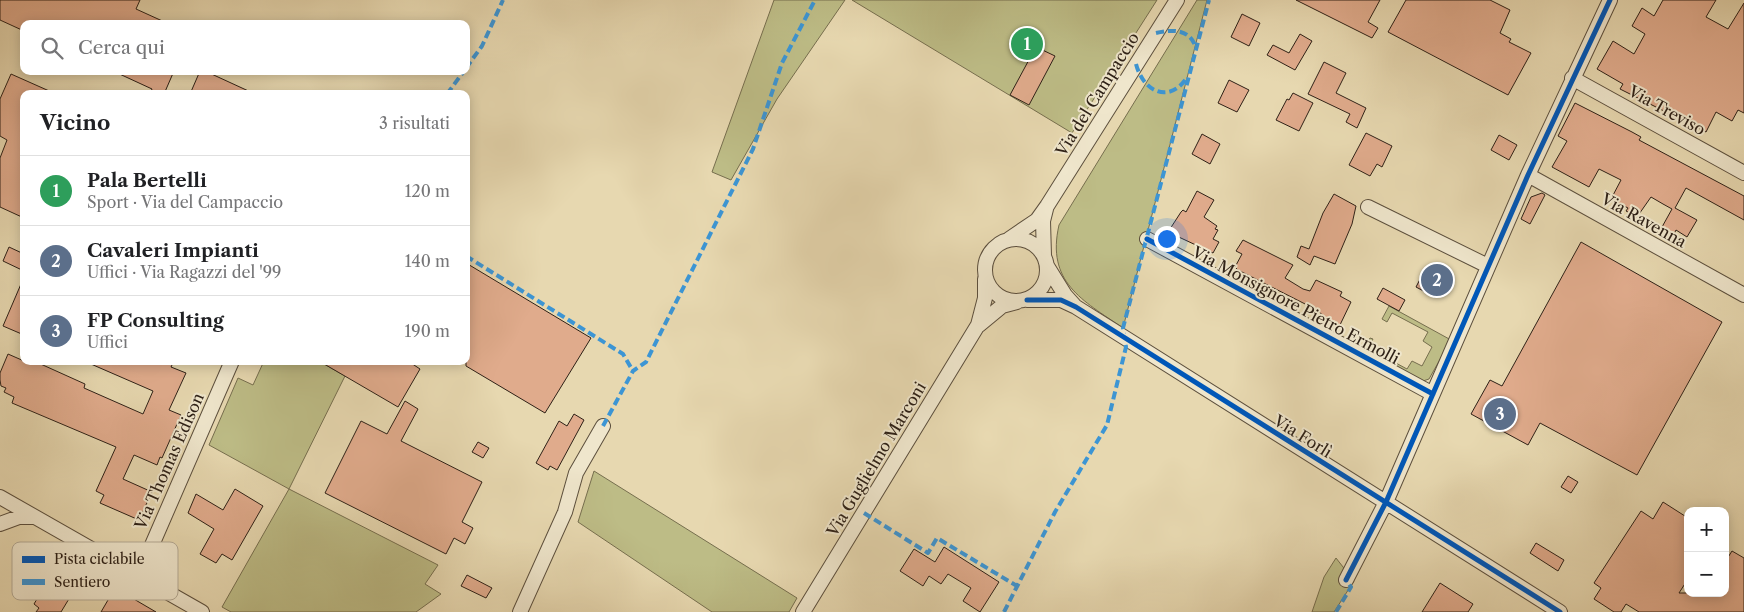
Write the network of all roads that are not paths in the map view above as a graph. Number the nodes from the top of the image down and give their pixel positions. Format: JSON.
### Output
{"nodes":[{"id":1,"x":1177,"y":0,"type":"edge"},
{"id":2,"x":1610,"y":0,"type":"edge"},
{"id":3,"x":1572,"y":78,"type":"junction"},
{"id":4,"x":1744,"y":173,"type":"edge"},
{"id":5,"x":1528,"y":176,"type":"junction"},
{"id":6,"x":1047,"y":206,"type":"junction"},
{"id":7,"x":1368,"y":207,"type":"dead end"},
{"id":8,"x":1009,"y":239,"type":"junction"},
{"id":9,"x":1146,"y":239,"type":"dead end"},
{"id":10,"x":1045,"y":261,"type":"junction"},
{"id":11,"x":1488,"y":266,"type":"junction"},
{"id":12,"x":985,"y":279,"type":"junction"},
{"id":13,"x":1744,"y":294,"type":"edge"},
{"id":14,"x":1022,"y":301,"type":"junction"},
{"id":15,"x":1076,"y":307,"type":"junction"},
{"id":16,"x":978,"y":325,"type":"junction"},
{"id":17,"x":230,"y":365,"type":"edge"},
{"id":18,"x":1433,"y":394,"type":"junction"},
{"id":19,"x":603,"y":426,"type":"dead end"},
{"id":20,"x":0,"y":497,"type":"edge"},
{"id":21,"x":1386,"y":502,"type":"junction"},
{"id":22,"x":34,"y":517,"type":"junction"},
{"id":23,"x":0,"y":524,"type":"edge"},
{"id":24,"x":79,"y":542,"type":"edge"},
{"id":25,"x":153,"y":542,"type":"edge"},
{"id":26,"x":1346,"y":580,"type":"dead end"},
{"id":27,"x":178,"y":598,"type":"edge"},
{"id":28,"x":202,"y":612,"type":"edge"},
{"id":29,"x":520,"y":612,"type":"edge"},
{"id":30,"x":803,"y":612,"type":"edge"},
{"id":31,"x":1560,"y":612,"type":"edge"}],
"edges":[{"from":1,"to":6,"type":"street","name":"Via del Campaccio"},
{"from":2,"to":3,"type":"street"},
{"from":3,"to":4,"type":"street","name":"Via Treviso"},
{"from":3,"to":5,"type":"street"},
{"from":5,"to":11,"type":"street"},
{"from":5,"to":13,"type":"street","name":"Via Ravenna"},
{"from":6,"to":8,"type":"street","name":"Via del Campaccio"},
{"from":6,"to":10,"type":"street","name":"Via del Campaccio"},
{"from":7,"to":11,"type":"street"},
{"from":8,"to":10,"type":"street"},
{"from":8,"to":12,"type":"street"},
{"from":9,"to":18,"type":"street","name":"Via Monsignore Pietro Ermolli"},
{"from":10,"to":14,"type":"street"},
{"from":10,"to":15,"type":"street","name":"Via Forlì"},
{"from":11,"to":18,"type":"street"},
{"from":12,"to":14,"type":"street"},
{"from":12,"to":16,"type":"street","name":"Via Guglielmo Marconi"},
{"from":14,"to":15,"type":"street","name":"Via Forlì"},
{"from":14,"to":16,"type":"street","name":"Via Guglielmo Marconi"},
{"from":15,"to":21,"type":"street","name":"Via Forlì"},
{"from":16,"to":30,"type":"street","name":"Via Guglielmo Marconi"},
{"from":17,"to":25,"type":"street","name":"Via Thomas Edison"},
{"from":18,"to":21,"type":"street"},
{"from":19,"to":29,"type":"street"},
{"from":20,"to":22,"type":"street"},
{"from":21,"to":26,"type":"street"},
{"from":21,"to":31,"type":"street","name":"Via Forlì"},
{"from":22,"to":23,"type":"street"},
{"from":22,"to":24,"type":"street"},
{"from":27,"to":28,"type":"street"}]}
